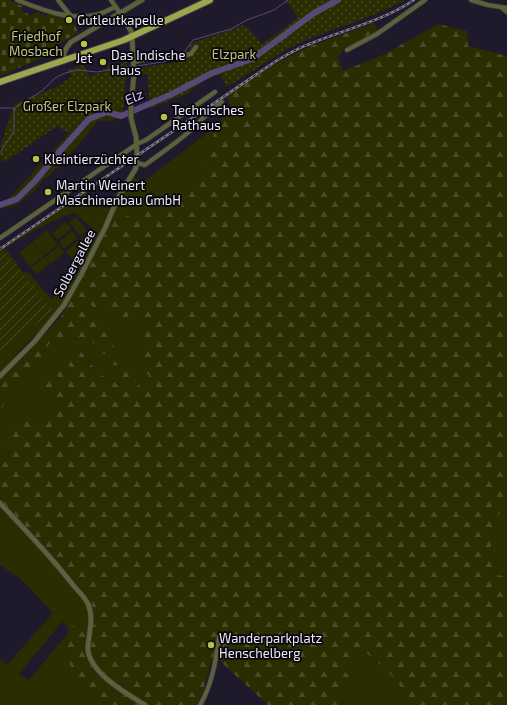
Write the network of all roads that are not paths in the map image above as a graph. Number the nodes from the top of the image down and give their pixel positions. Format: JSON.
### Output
{"nodes":[{"id":1,"x":17,"y":0,"type":"edge"},
{"id":2,"x":58,"y":0,"type":"edge"},
{"id":3,"x":111,"y":0,"type":"edge"},
{"id":4,"x":142,"y":0,"type":"edge"},
{"id":5,"x":210,"y":0,"type":"edge"},
{"id":6,"x":425,"y":0,"type":"edge"},
{"id":7,"x":471,"y":0,"type":"edge"},
{"id":8,"x":115,"y":7,"type":"junction"},
{"id":9,"x":505,"y":8,"type":"edge"},
{"id":10,"x":507,"y":12,"type":"edge"},
{"id":11,"x":120,"y":13,"type":"junction"},
{"id":12,"x":70,"y":15,"type":"junction"},
{"id":13,"x":132,"y":37,"type":"junction"},
{"id":14,"x":196,"y":47,"type":"dead end"},
{"id":15,"x":347,"y":50,"type":"dead end"},
{"id":16,"x":64,"y":60,"type":"junction"},
{"id":17,"x":134,"y":62,"type":"junction"},
{"id":18,"x":0,"y":82,"type":"edge"},
{"id":19,"x":215,"y":92,"type":"dead end"},
{"id":20,"x":222,"y":102,"type":"dead end"},
{"id":21,"x":137,"y":144,"type":"junction"},
{"id":22,"x":137,"y":163,"type":"junction"},
{"id":23,"x":0,"y":238,"type":"edge"},
{"id":24,"x":0,"y":376,"type":"edge"},
{"id":25,"x":0,"y":503,"type":"edge"},
{"id":26,"x":219,"y":637,"type":"dead end"},
{"id":27,"x":145,"y":705,"type":"edge"},
{"id":28,"x":200,"y":705,"type":"edge"}],
"edges":[{"from":1,"to":12,"type":"street"},
{"from":2,"to":12,"type":"street"},
{"from":3,"to":8,"type":"street"},
{"from":4,"to":11,"type":"street"},
{"from":5,"to":13,"type":"main road"},
{"from":6,"to":15,"type":"street"},
{"from":7,"to":9,"type":"street"},
{"from":8,"to":11,"type":"street"},
{"from":8,"to":12,"type":"street"},
{"from":9,"to":10,"type":"street"},
{"from":11,"to":13,"type":"street"},
{"from":11,"to":16,"type":"street"},
{"from":13,"to":16,"type":"main road"},
{"from":13,"to":17,"type":"street","name":"Solbergallee"},
{"from":14,"to":17,"type":"street"},
{"from":16,"to":18,"type":"main road"},
{"from":17,"to":21,"type":"street","name":"Solbergallee"},
{"from":19,"to":21,"type":"street"},
{"from":20,"to":22,"type":"street"},
{"from":21,"to":22,"type":"street","name":"Solbergallee"},
{"from":21,"to":23,"type":"street"},
{"from":22,"to":24,"type":"street","name":"Solbergallee"},
{"from":25,"to":27,"type":"street"},
{"from":26,"to":28,"type":"street"}]}
